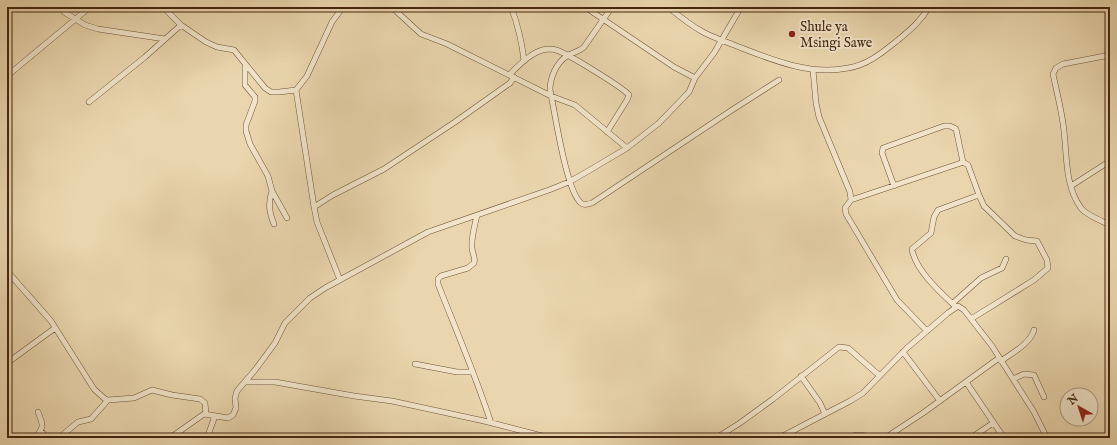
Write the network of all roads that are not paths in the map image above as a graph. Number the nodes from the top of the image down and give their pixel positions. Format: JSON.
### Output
{"nodes":[{"id":1,"x":60,"y":7,"type":"edge"},
{"id":2,"x":90,"y":7,"type":"edge"},
{"id":3,"x":163,"y":7,"type":"edge"},
{"id":4,"x":343,"y":7,"type":"edge"},
{"id":5,"x":389,"y":7,"type":"edge"},
{"id":6,"x":512,"y":7,"type":"edge"},
{"id":7,"x":585,"y":7,"type":"edge"},
{"id":8,"x":612,"y":7,"type":"edge"},
{"id":9,"x":668,"y":7,"type":"edge"},
{"id":10,"x":741,"y":7,"type":"edge"},
{"id":11,"x":929,"y":7,"type":"edge"},
{"id":12,"x":75,"y":19,"type":"junction"},
{"id":13,"x":604,"y":19,"type":"junction"},
{"id":14,"x":181,"y":25,"type":"junction"},
{"id":15,"x":165,"y":39,"type":"junction"},
{"id":16,"x":722,"y":40,"type":"junction"},
{"id":17,"x":1110,"y":55,"type":"edge"},
{"id":18,"x":568,"y":56,"type":"junction"},
{"id":19,"x":524,"y":61,"type":"junction"},
{"id":20,"x":245,"y":64,"type":"junction"},
{"id":21,"x":814,"y":70,"type":"junction"},
{"id":22,"x":7,"y":76,"type":"edge"},
{"id":23,"x":512,"y":76,"type":"junction"},
{"id":24,"x":695,"y":78,"type":"junction"},
{"id":25,"x":779,"y":80,"type":"dead end"},
{"id":26,"x":296,"y":90,"type":"junction"},
{"id":27,"x":551,"y":96,"type":"junction"},
{"id":28,"x":89,"y":102,"type":"dead end"},
{"id":29,"x":607,"y":132,"type":"junction"},
{"id":30,"x":626,"y":148,"type":"junction"},
{"id":31,"x":1110,"y":161,"type":"edge"},
{"id":32,"x":964,"y":162,"type":"junction"},
{"id":33,"x":569,"y":182,"type":"junction"},
{"id":34,"x":894,"y":186,"type":"junction"},
{"id":35,"x":1071,"y":186,"type":"junction"},
{"id":36,"x":272,"y":191,"type":"junction"},
{"id":37,"x":979,"y":195,"type":"junction"},
{"id":38,"x":851,"y":200,"type":"junction"},
{"id":39,"x":314,"y":207,"type":"junction"},
{"id":40,"x":477,"y":215,"type":"junction"},
{"id":41,"x":287,"y":218,"type":"dead end"},
{"id":42,"x":274,"y":224,"type":"dead end"},
{"id":43,"x":1110,"y":225,"type":"edge"},
{"id":44,"x":1006,"y":259,"type":"dead end"},
{"id":45,"x":7,"y":271,"type":"edge"},
{"id":46,"x":340,"y":280,"type":"junction"},
{"id":47,"x":954,"y":305,"type":"junction"},
{"id":48,"x":971,"y":319,"type":"junction"},
{"id":49,"x":55,"y":328,"type":"junction"},
{"id":50,"x":1034,"y":330,"type":"dead end"},
{"id":51,"x":927,"y":331,"type":"junction"},
{"id":52,"x":903,"y":352,"type":"junction"},
{"id":53,"x":1000,"y":360,"type":"junction"},
{"id":54,"x":7,"y":363,"type":"edge"},
{"id":55,"x":415,"y":364,"type":"dead end"},
{"id":56,"x":473,"y":372,"type":"junction"},
{"id":57,"x":801,"y":376,"type":"junction"},
{"id":58,"x":880,"y":376,"type":"junction"},
{"id":59,"x":1014,"y":379,"type":"junction"},
{"id":60,"x":245,"y":382,"type":"junction"},
{"id":61,"x":966,"y":382,"type":"junction"},
{"id":62,"x":1044,"y":397,"type":"dead end"},
{"id":63,"x":108,"y":400,"type":"junction"},
{"id":64,"x":940,"y":401,"type":"junction"},
{"id":65,"x":38,"y":412,"type":"dead end"},
{"id":66,"x":206,"y":414,"type":"junction"},
{"id":67,"x":826,"y":414,"type":"junction"},
{"id":68,"x":215,"y":416,"type":"junction"},
{"id":69,"x":491,"y":423,"type":"junction"},
{"id":70,"x":993,"y":423,"type":"junction"},
{"id":71,"x":41,"y":431,"type":"junction"},
{"id":72,"x":792,"y":432,"type":"junction"},
{"id":73,"x":35,"y":438,"type":"edge"},
{"id":74,"x":49,"y":438,"type":"edge"},
{"id":75,"x":55,"y":438,"type":"edge"},
{"id":76,"x":170,"y":438,"type":"edge"},
{"id":77,"x":207,"y":438,"type":"edge"},
{"id":78,"x":550,"y":438,"type":"edge"},
{"id":79,"x":716,"y":438,"type":"edge"},
{"id":80,"x":779,"y":438,"type":"edge"},
{"id":81,"x":795,"y":438,"type":"edge"},
{"id":82,"x":842,"y":438,"type":"edge"},
{"id":83,"x":884,"y":438,"type":"edge"},
{"id":84,"x":971,"y":438,"type":"edge"},
{"id":85,"x":1004,"y":438,"type":"edge"},
{"id":86,"x":1048,"y":438,"type":"edge"}],
"edges":[{"from":1,"to":12,"type":"street"},
{"from":2,"to":12,"type":"street"},
{"from":3,"to":14,"type":"street"},
{"from":4,"to":26,"type":"street"},
{"from":5,"to":23,"type":"street"},
{"from":6,"to":19,"type":"street"},
{"from":7,"to":13,"type":"street"},
{"from":8,"to":13,"type":"street"},
{"from":9,"to":16,"type":"street"},
{"from":10,"to":16,"type":"street"},
{"from":11,"to":21,"type":"street"},
{"from":12,"to":15,"type":"street"},
{"from":12,"to":22,"type":"street"},
{"from":13,"to":18,"type":"street"},
{"from":13,"to":24,"type":"street"},
{"from":14,"to":15,"type":"street"},
{"from":14,"to":20,"type":"street"},
{"from":15,"to":28,"type":"street"},
{"from":16,"to":21,"type":"street"},
{"from":16,"to":24,"type":"street"},
{"from":17,"to":35,"type":"street"},
{"from":18,"to":19,"type":"street"},
{"from":18,"to":27,"type":"street"},
{"from":18,"to":29,"type":"street"},
{"from":19,"to":23,"type":"street"},
{"from":20,"to":26,"type":"street"},
{"from":20,"to":36,"type":"street"},
{"from":21,"to":38,"type":"street"},
{"from":23,"to":27,"type":"street"},
{"from":23,"to":39,"type":"street"},
{"from":24,"to":30,"type":"street"},
{"from":25,"to":33,"type":"street"},
{"from":26,"to":39,"type":"street"},
{"from":27,"to":29,"type":"street"},
{"from":27,"to":33,"type":"street"},
{"from":29,"to":30,"type":"street"},
{"from":30,"to":33,"type":"street"},
{"from":31,"to":35,"type":"street"},
{"from":32,"to":34,"type":"street"},
{"from":32,"to":34,"type":"street"},
{"from":32,"to":37,"type":"street"},
{"from":33,"to":40,"type":"street"},
{"from":34,"to":38,"type":"street"},
{"from":35,"to":43,"type":"street"},
{"from":36,"to":41,"type":"street"},
{"from":36,"to":42,"type":"street"},
{"from":37,"to":47,"type":"street"},
{"from":37,"to":48,"type":"street"},
{"from":38,"to":51,"type":"street"},
{"from":39,"to":46,"type":"street"},
{"from":40,"to":46,"type":"street"},
{"from":40,"to":56,"type":"street"},
{"from":44,"to":47,"type":"street"},
{"from":45,"to":49,"type":"street"},
{"from":46,"to":60,"type":"street"},
{"from":47,"to":48,"type":"street"},
{"from":47,"to":51,"type":"street"},
{"from":48,"to":53,"type":"street"},
{"from":49,"to":54,"type":"street"},
{"from":49,"to":63,"type":"street"},
{"from":50,"to":53,"type":"street"},
{"from":51,"to":52,"type":"street"},
{"from":52,"to":58,"type":"street"},
{"from":52,"to":64,"type":"street"},
{"from":53,"to":59,"type":"street"},
{"from":53,"to":61,"type":"street"},
{"from":55,"to":56,"type":"street"},
{"from":56,"to":69,"type":"street"},
{"from":57,"to":58,"type":"street"},
{"from":57,"to":67,"type":"street"},
{"from":57,"to":79,"type":"street"},
{"from":58,"to":67,"type":"street"},
{"from":59,"to":62,"type":"street"},
{"from":59,"to":86,"type":"street"},
{"from":60,"to":68,"type":"street"},
{"from":60,"to":69,"type":"street"},
{"from":61,"to":64,"type":"street"},
{"from":61,"to":70,"type":"street"},
{"from":63,"to":66,"type":"street"},
{"from":63,"to":75,"type":"street"},
{"from":64,"to":83,"type":"street"},
{"from":65,"to":71,"type":"street"},
{"from":66,"to":68,"type":"street"},
{"from":66,"to":76,"type":"street"},
{"from":67,"to":72,"type":"street"},
{"from":68,"to":77,"type":"street"},
{"from":69,"to":78,"type":"street"},
{"from":70,"to":84,"type":"street"},
{"from":70,"to":85,"type":"street"},
{"from":71,"to":73,"type":"street"},
{"from":71,"to":74,"type":"street"},
{"from":72,"to":80,"type":"street"},
{"from":72,"to":81,"type":"street"},
{"from":82,"to":83,"type":"street"}]}
